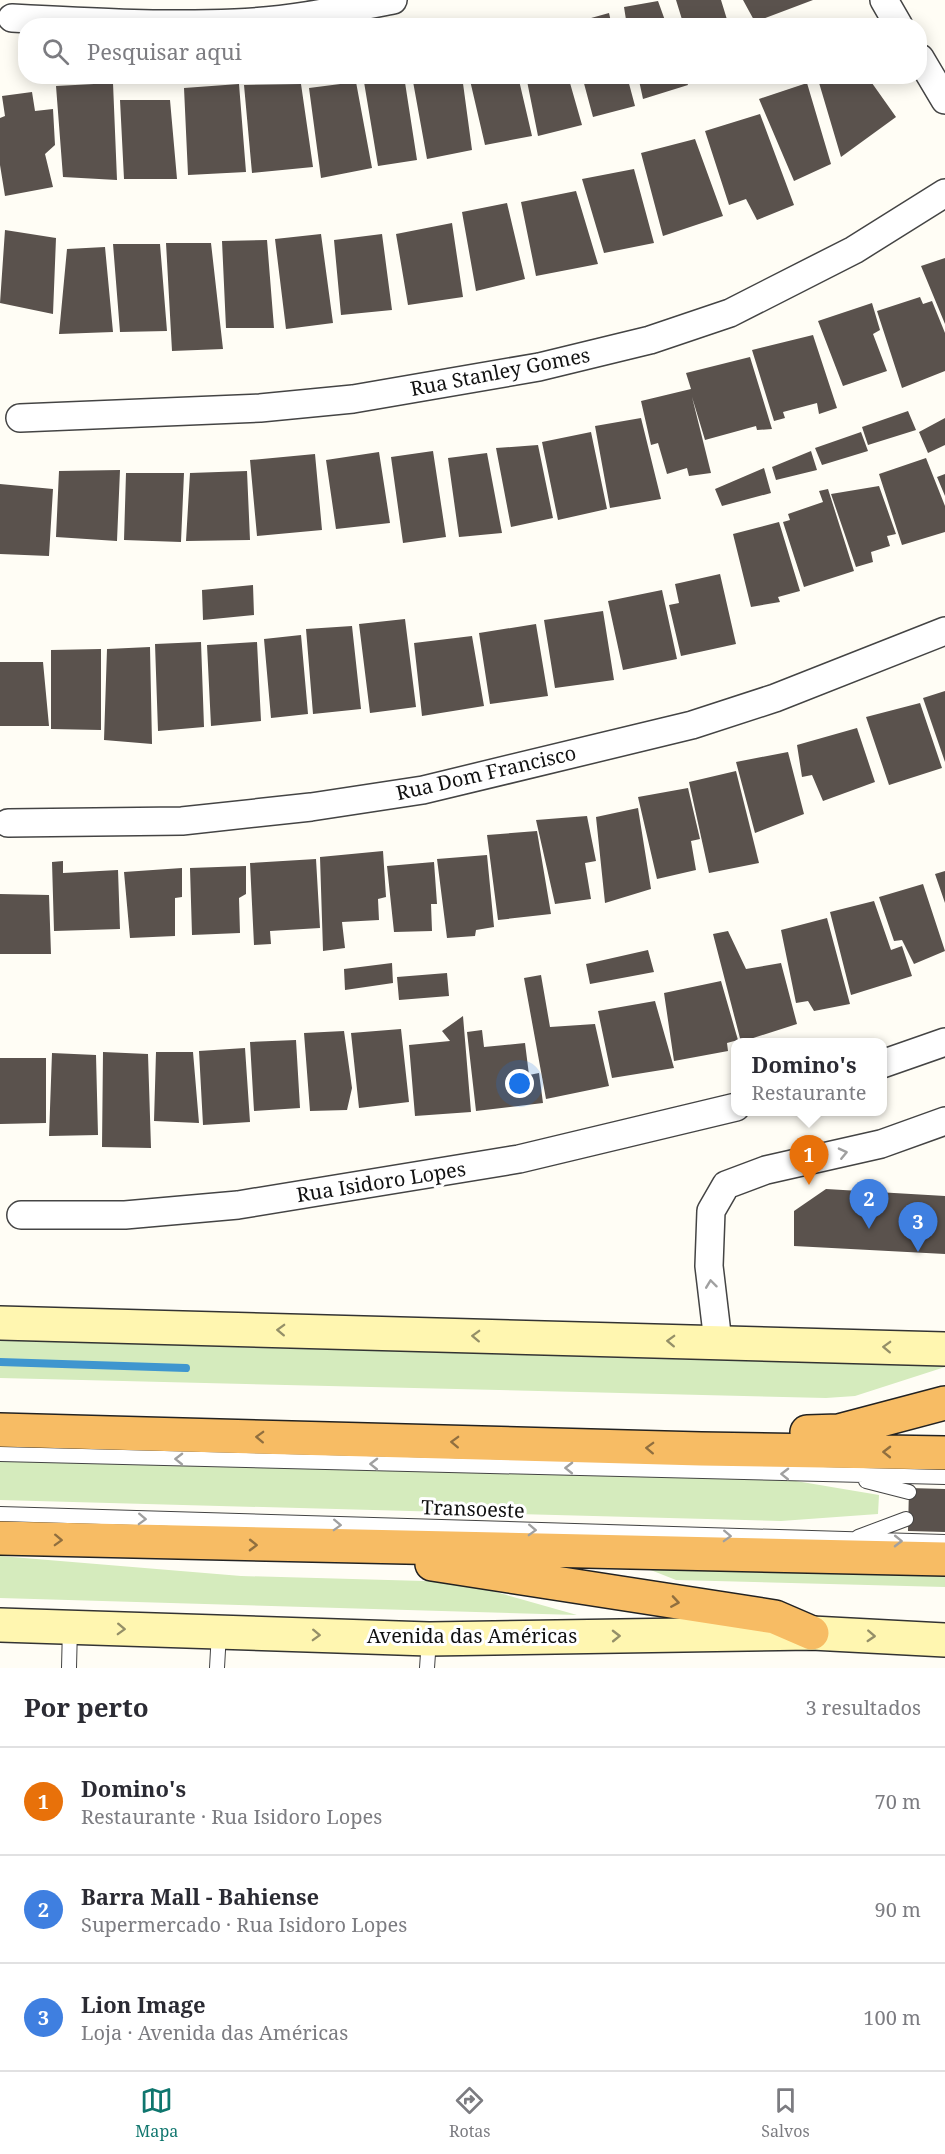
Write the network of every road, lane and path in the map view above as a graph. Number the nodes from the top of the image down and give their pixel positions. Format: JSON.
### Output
{"nodes":[{"id":1,"x":393,"y":0,"type":"edge"},
{"id":2,"x":884,"y":0,"type":"edge"},
{"id":3,"x":12,"y":18,"type":"dead end"},
{"id":4,"x":18,"y":18,"type":"edge"},
{"id":5,"x":280,"y":18,"type":"edge"},
{"id":6,"x":894,"y":18,"type":"edge"},
{"id":7,"x":927,"y":70,"type":"edge"},
{"id":8,"x":945,"y":100,"type":"edge"},
{"id":9,"x":945,"y":193,"type":"edge"},
{"id":10,"x":20,"y":418,"type":"dead end"},
{"id":11,"x":945,"y":631,"type":"edge"},
{"id":12,"x":8,"y":823,"type":"dead end"},
{"id":13,"x":945,"y":1042,"type":"edge"},
{"id":14,"x":887,"y":1062,"type":"edge"},
{"id":15,"x":731,"y":1108,"type":"edge"},
{"id":16,"x":945,"y":1121,"type":"edge"},
{"id":17,"x":21,"y":1215,"type":"dead end"},
{"id":18,"x":0,"y":1323,"type":"edge"},
{"id":19,"x":718,"y":1342,"type":"junction"},
{"id":20,"x":945,"y":1349,"type":"edge"},
{"id":21,"x":945,"y":1403,"type":"edge"},
{"id":22,"x":0,"y":1430,"type":"edge"},
{"id":23,"x":701,"y":1449,"type":"junction"},
{"id":24,"x":945,"y":1452,"type":"edge"},
{"id":25,"x":0,"y":1454,"type":"edge"},
{"id":26,"x":844,"y":1475,"type":"junction"},
{"id":27,"x":945,"y":1477,"type":"edge"},
{"id":28,"x":909,"y":1492,"type":"dead end"},
{"id":29,"x":0,"y":1514,"type":"edge"},
{"id":30,"x":906,"y":1519,"type":"dead end"},
{"id":31,"x":0,"y":1538,"type":"edge"},
{"id":32,"x":850,"y":1540,"type":"junction"},
{"id":33,"x":945,"y":1542,"type":"edge"},
{"id":34,"x":392,"y":1548,"type":"junction"},
{"id":35,"x":945,"y":1559,"type":"edge"},
{"id":36,"x":0,"y":1625,"type":"edge"},
{"id":37,"x":70,"y":1627,"type":"junction"},
{"id":38,"x":219,"y":1632,"type":"junction"},
{"id":39,"x":812,"y":1634,"type":"junction"},
{"id":40,"x":945,"y":1640,"type":"edge"},
{"id":41,"x":428,"y":1653,"type":"edge"},
{"id":42,"x":69,"y":1668,"type":"edge"},
{"id":43,"x":217,"y":1668,"type":"edge"}],
"edges":[{"from":1,"to":5,"type":"street"},
{"from":2,"to":6,"type":"street"},
{"from":3,"to":4,"type":"street"},
{"from":7,"to":8,"type":"street"},
{"from":9,"to":10,"type":"street","name":"Rua Stanley Gomes"},
{"from":11,"to":12,"type":"street","name":"Rua Dom Francisco"},
{"from":13,"to":14,"type":"street"},
{"from":15,"to":17,"type":"street","name":"Rua Isidoro Lopes"},
{"from":19,"to":16,"type":"street","one_way":true},
{"from":19,"to":18,"type":"main road","one_way":true},
{"from":20,"to":19,"type":"main road","one_way":true},
{"from":21,"to":23,"type":"highway"},
{"from":23,"to":22,"type":"highway","one_way":true},
{"from":24,"to":23,"type":"highway","one_way":true},
{"from":26,"to":25,"type":"lane","one_way":true},
{"from":26,"to":27,"type":"lane"},
{"from":26,"to":28,"type":"lane"},
{"from":29,"to":32,"type":"lane","name":"Transoeste","one_way":true},
{"from":30,"to":32,"type":"lane"},
{"from":31,"to":34,"type":"highway","one_way":true},
{"from":32,"to":33,"type":"lane","name":"Transoeste","one_way":true},
{"from":34,"to":35,"type":"highway"},
{"from":34,"to":39,"type":"highway","one_way":true},
{"from":36,"to":37,"type":"main road","name":"Avenida das Américas"},
{"from":37,"to":38,"type":"main road","name":"Avenida das Américas","one_way":true},
{"from":37,"to":42,"type":"lane"},
{"from":38,"to":41,"type":"main road","name":"Avenida das Américas","one_way":true},
{"from":38,"to":43,"type":"lane"},
{"from":39,"to":40,"type":"main road","name":"Avenida das Américas","one_way":true},
{"from":41,"to":39,"type":"main road","name":"Avenida das Américas","one_way":true}]}
